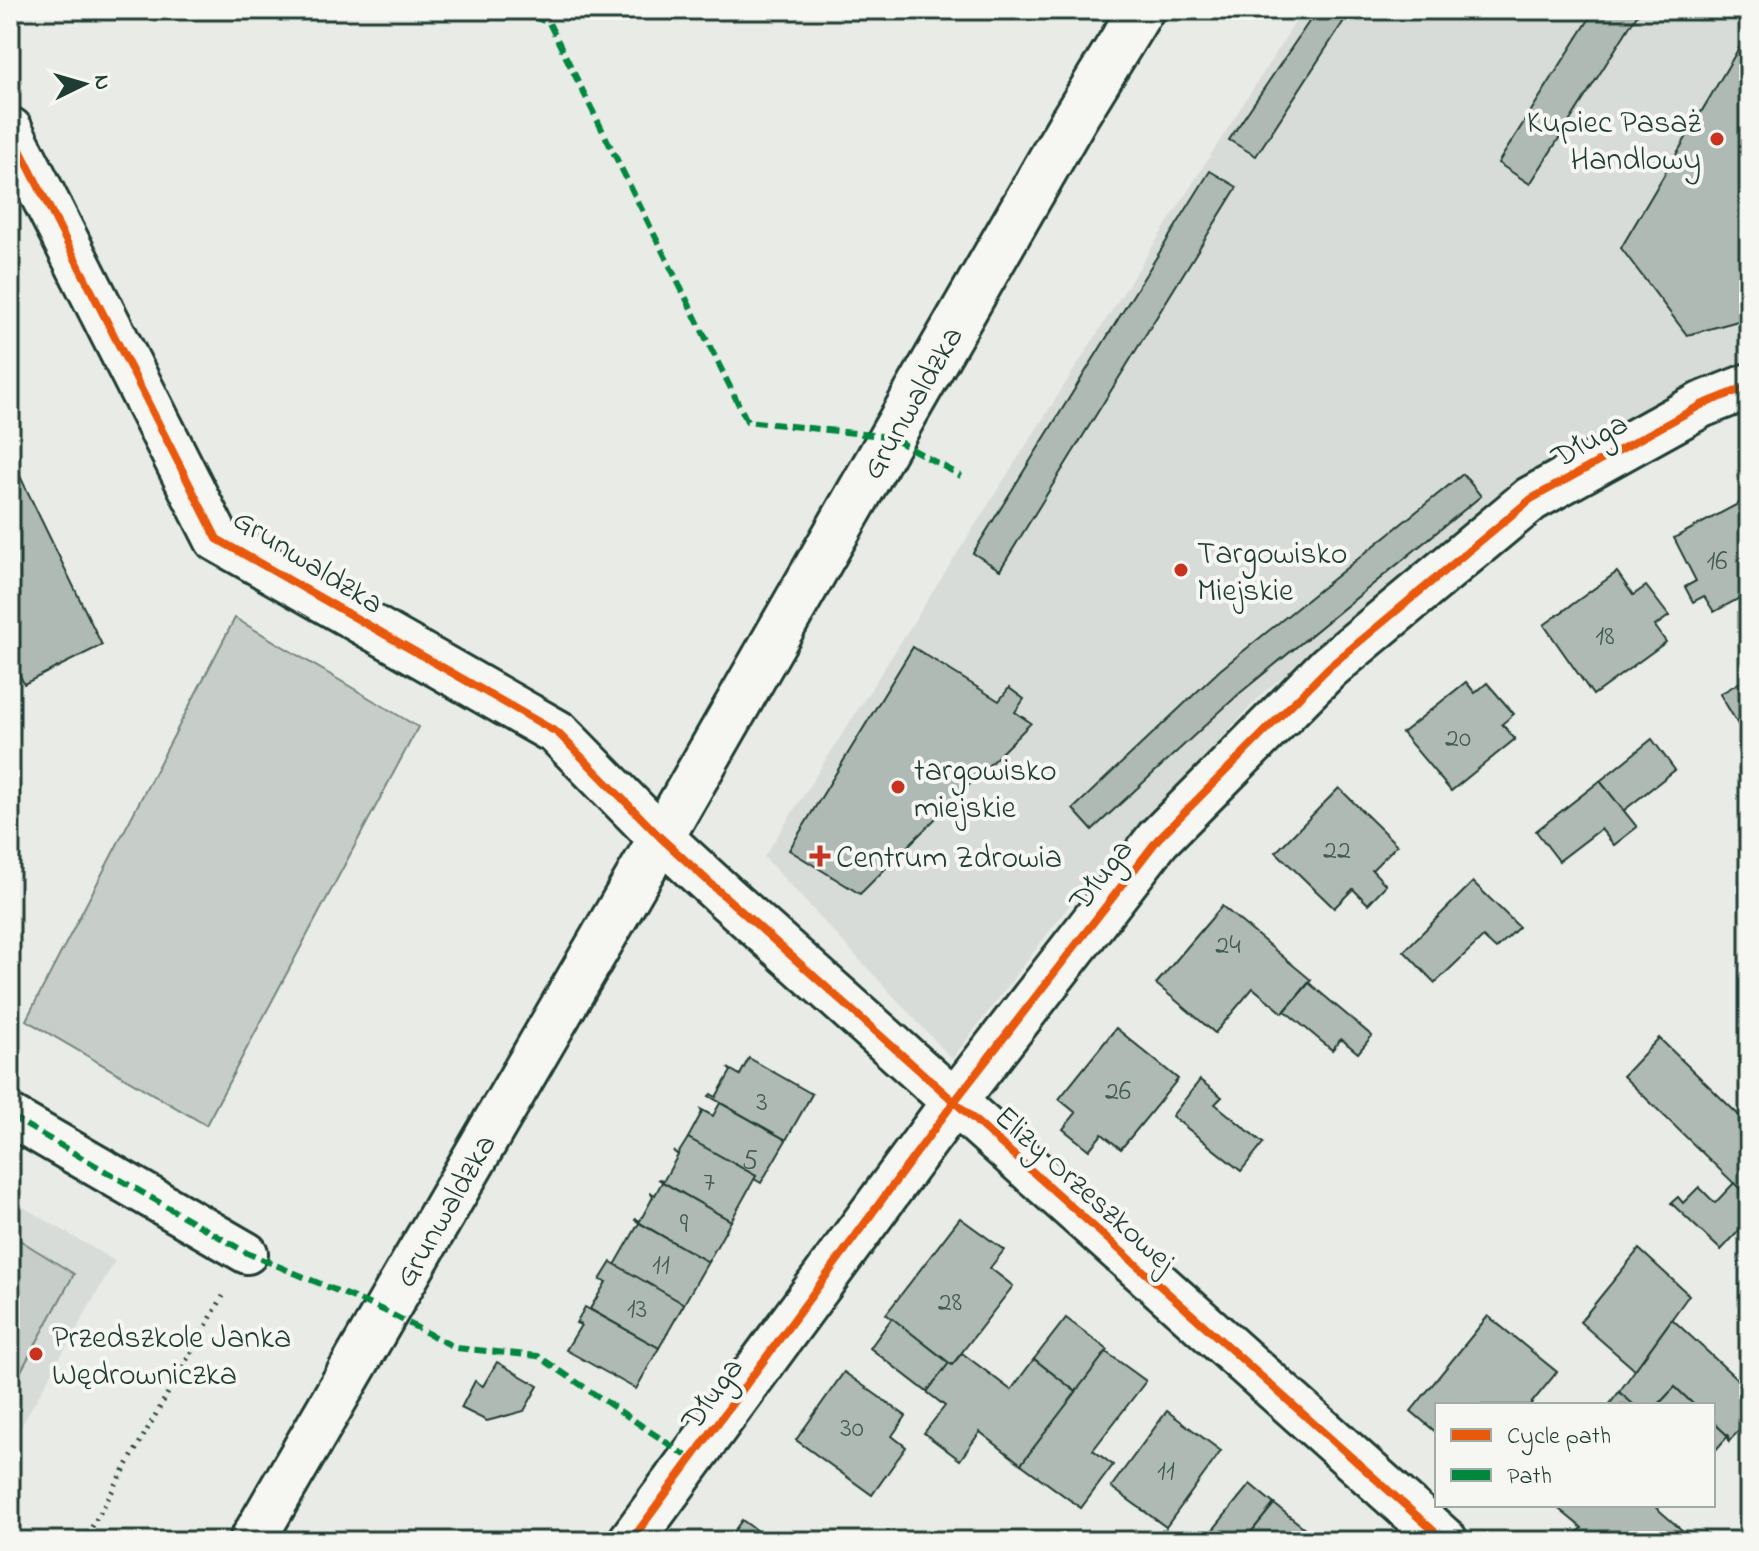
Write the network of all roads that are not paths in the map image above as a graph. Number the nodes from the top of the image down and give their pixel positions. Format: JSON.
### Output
{"nodes":[{"id":1,"x":1141,"y":10,"type":"edge"},
{"id":2,"x":10,"y":130,"type":"edge"},
{"id":3,"x":1749,"y":386,"type":"edge"},
{"id":4,"x":661,"y":838,"type":"junction"},
{"id":5,"x":954,"y":1102,"type":"junction"},
{"id":6,"x":10,"y":1116,"type":"edge"},
{"id":7,"x":247,"y":1253,"type":"road end"},
{"id":8,"x":252,"y":1541,"type":"edge"},
{"id":9,"x":631,"y":1541,"type":"edge"},
{"id":10,"x":1445,"y":1541,"type":"edge"}],
"edges":[{"from":1,"to":4,"type":"street","name":"Grunwaldzka"},
{"from":2,"to":4,"type":"street","name":"Grunwaldzka"},
{"from":3,"to":5,"type":"street","name":"Długa"},
{"from":4,"to":5,"type":"street","name":"Elizy Orzeszkowej"},
{"from":4,"to":8,"type":"street","name":"Grunwaldzka"},
{"from":5,"to":9,"type":"street","name":"Długa"},
{"from":5,"to":10,"type":"street","name":"Elizy Orzeszkowej"},
{"from":6,"to":7,"type":"street"}]}
